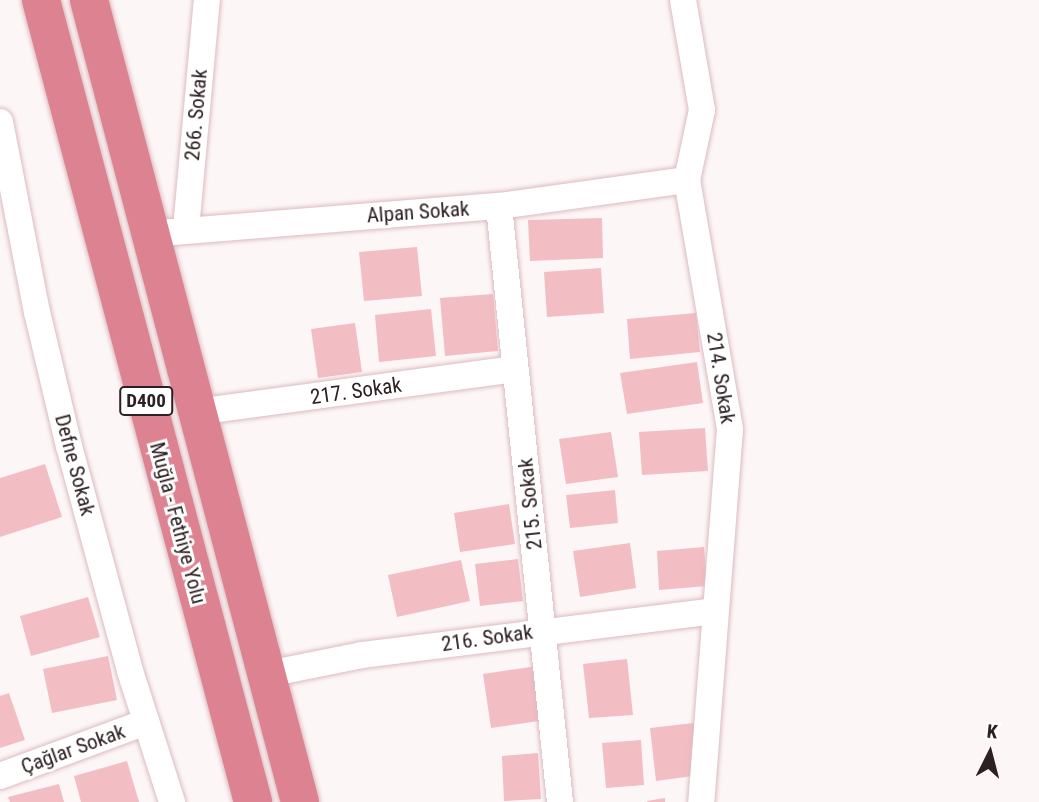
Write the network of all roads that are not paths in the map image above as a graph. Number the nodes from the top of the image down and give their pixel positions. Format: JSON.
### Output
{"nodes":[{"id":1,"x":41,"y":0,"type":"edge"},
{"id":2,"x":89,"y":0,"type":"edge"},
{"id":3,"x":207,"y":0,"type":"edge"},
{"id":4,"x":683,"y":0,"type":"edge"},
{"id":5,"x":1,"y":128,"type":"edge"},
{"id":6,"x":687,"y":180,"type":"junction"},
{"id":7,"x":499,"y":206,"type":"junction"},
{"id":8,"x":167,"y":232,"type":"junction"},
{"id":9,"x":515,"y":369,"type":"junction"},
{"id":10,"x":197,"y":412,"type":"junction"},
{"id":11,"x":713,"y":611,"type":"junction"},
{"id":12,"x":544,"y":630,"type":"junction"},
{"id":13,"x":264,"y":675,"type":"junction"},
{"id":14,"x":146,"y":722,"type":"junction"},
{"id":15,"x":0,"y":776,"type":"edge"},
{"id":16,"x":173,"y":802,"type":"edge"},
{"id":17,"x":253,"y":802,"type":"edge"},
{"id":18,"x":300,"y":802,"type":"edge"},
{"id":19,"x":560,"y":802,"type":"edge"},
{"id":20,"x":701,"y":802,"type":"edge"}],
"edges":[{"from":1,"to":17,"type":"highway","name":"Muğla - Fethiye Yolu","number":"D400"},
{"from":2,"to":8,"type":"highway","number":"D400"},
{"from":3,"to":8,"type":"street","name":"266. Sokak"},
{"from":4,"to":6,"type":"street","name":"214. Sokak"},
{"from":5,"to":14,"type":"street","name":"Defne Sokak"},
{"from":6,"to":7,"type":"street","name":"Alpan Sokak"},
{"from":6,"to":11,"type":"street","name":"214. Sokak"},
{"from":7,"to":8,"type":"street","name":"Alpan Sokak"},
{"from":7,"to":9,"type":"street","name":"215. Sokak"},
{"from":8,"to":10,"type":"highway","number":"D400"},
{"from":9,"to":10,"type":"street","name":"217. Sokak"},
{"from":9,"to":12,"type":"street","name":"215. Sokak"},
{"from":10,"to":13,"type":"highway","number":"D400"},
{"from":11,"to":12,"type":"street","name":"216. Sokak"},
{"from":11,"to":20,"type":"street","name":"214. Sokak"},
{"from":12,"to":13,"type":"street","name":"216. Sokak"},
{"from":12,"to":19,"type":"street","name":"215. Sokak"},
{"from":13,"to":18,"type":"highway","number":"D400"},
{"from":14,"to":15,"type":"street","name":"Çağlar Sokak"},
{"from":14,"to":16,"type":"street","name":"Defne Sokak"}]}
